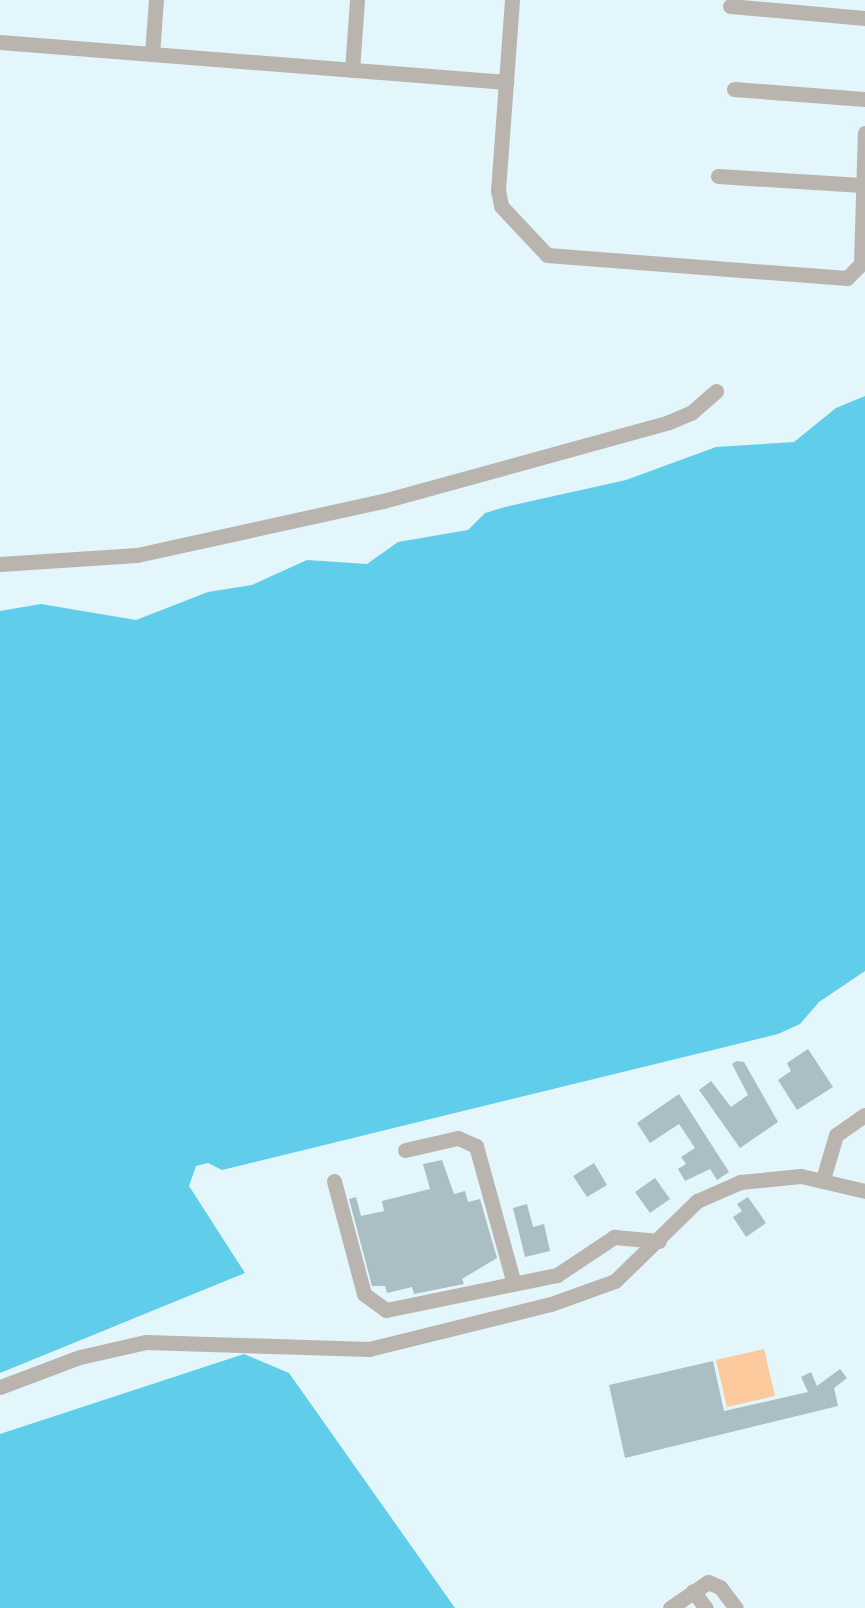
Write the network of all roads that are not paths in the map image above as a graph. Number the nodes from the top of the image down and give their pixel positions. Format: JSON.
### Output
{"nodes":[{"id":1,"x":156,"y":0,"type":"edge"},
{"id":2,"x":357,"y":0,"type":"edge"},
{"id":3,"x":512,"y":0,"type":"edge"},
{"id":4,"x":730,"y":6,"type":"dead end"},
{"id":5,"x":865,"y":18,"type":"edge"},
{"id":6,"x":0,"y":42,"type":"edge"},
{"id":7,"x":152,"y":54,"type":"junction"},
{"id":8,"x":352,"y":70,"type":"junction"},
{"id":9,"x":506,"y":82,"type":"junction"},
{"id":10,"x":734,"y":88,"type":"dead end"},
{"id":11,"x":865,"y":99,"type":"edge"},
{"id":12,"x":865,"y":133,"type":"edge"},
{"id":13,"x":718,"y":176,"type":"dead end"},
{"id":14,"x":862,"y":185,"type":"junction"},
{"id":15,"x":716,"y":391,"type":"dead end"},
{"id":16,"x":0,"y":564,"type":"edge"},
{"id":17,"x":865,"y":1115,"type":"edge"},
{"id":18,"x":405,"y":1150,"type":"dead end"},
{"id":19,"x":823,"y":1179,"type":"junction"},
{"id":20,"x":334,"y":1181,"type":"dead end"},
{"id":21,"x":865,"y":1191,"type":"edge"},
{"id":22,"x":659,"y":1241,"type":"junction"},
{"id":23,"x":514,"y":1284,"type":"junction"},
{"id":24,"x":0,"y":1387,"type":"edge"},
{"id":25,"x":693,"y":1591,"type":"junction"},
{"id":26,"x":670,"y":1608,"type":"edge"},
{"id":27,"x":706,"y":1608,"type":"edge"},
{"id":28,"x":736,"y":1608,"type":"edge"}],
"edges":[{"from":1,"to":7,"type":"lane"},
{"from":2,"to":8,"type":"lane"},
{"from":3,"to":9,"type":"lane"},
{"from":4,"to":5,"type":"lane"},
{"from":6,"to":7,"type":"lane"},
{"from":7,"to":8,"type":"lane"},
{"from":8,"to":9,"type":"lane"},
{"from":9,"to":14,"type":"lane"},
{"from":10,"to":11,"type":"lane"},
{"from":12,"to":14,"type":"lane"},
{"from":13,"to":14,"type":"lane"},
{"from":15,"to":16,"type":"lane"},
{"from":17,"to":19,"type":"lane"},
{"from":18,"to":23,"type":"lane"},
{"from":19,"to":21,"type":"lane"},
{"from":19,"to":22,"type":"lane"},
{"from":20,"to":23,"type":"lane"},
{"from":22,"to":23,"type":"lane"},
{"from":22,"to":24,"type":"lane"},
{"from":25,"to":26,"type":"lane"},
{"from":25,"to":27,"type":"lane"},
{"from":25,"to":28,"type":"lane"}]}
